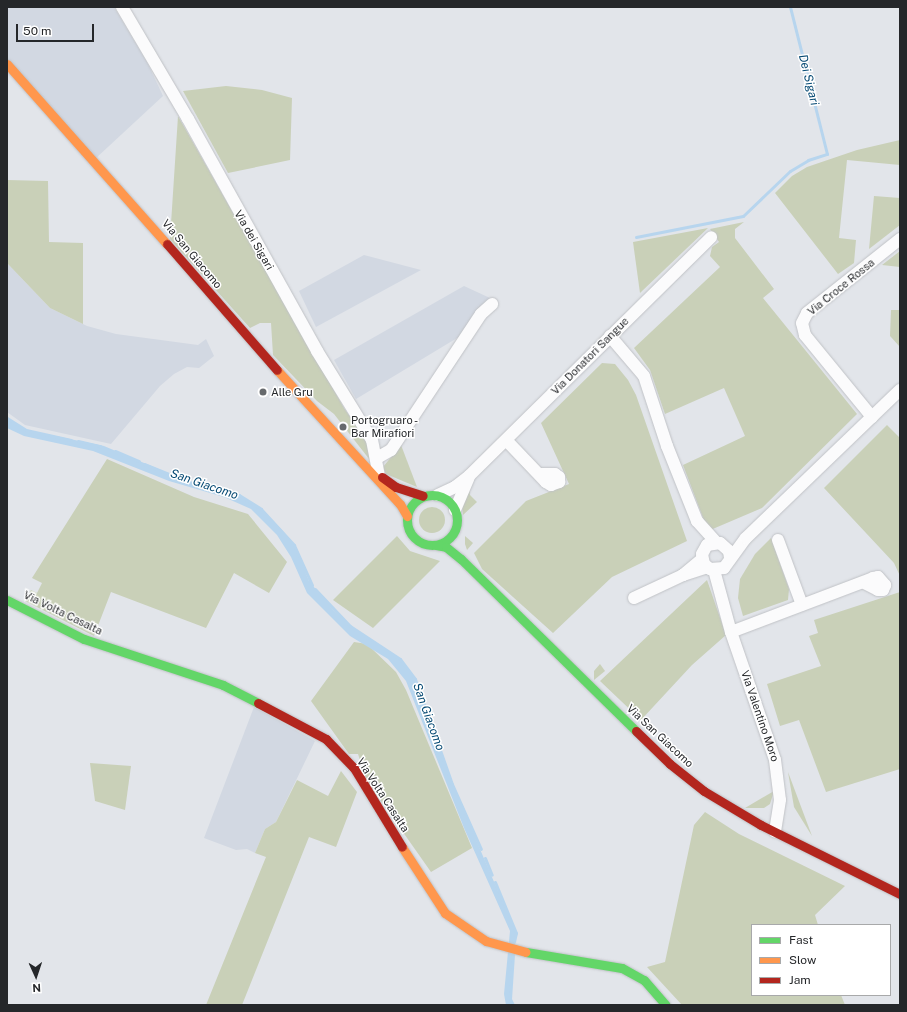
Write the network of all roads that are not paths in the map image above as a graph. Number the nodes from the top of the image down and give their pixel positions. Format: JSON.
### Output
{"nodes":[{"id":1,"x":122,"y":7,"type":"edge"},
{"id":2,"x":7,"y":64,"type":"edge"},
{"id":3,"x":711,"y":237,"type":"dead end"},
{"id":4,"x":900,"y":239,"type":"edge"},
{"id":5,"x":492,"y":304,"type":"dead end"},
{"id":6,"x":610,"y":336,"type":"junction"},
{"id":7,"x":900,"y":390,"type":"edge"},
{"id":8,"x":872,"y":417,"type":"junction"},
{"id":9,"x":506,"y":440,"type":"junction"},
{"id":10,"x":378,"y":458,"type":"junction"},
{"id":11,"x":358,"y":460,"type":"junction"},
{"id":12,"x":541,"y":474,"type":"dead end"},
{"id":13,"x":379,"y":475,"type":"junction"},
{"id":14,"x":469,"y":476,"type":"junction"},
{"id":15,"x":438,"y":495,"type":"junction"},
{"id":16,"x":423,"y":496,"type":"junction"},
{"id":17,"x":455,"y":510,"type":"junction"},
{"id":18,"x":407,"y":516,"type":"junction"},
{"id":19,"x":699,"y":526,"type":"junction"},
{"id":20,"x":456,"y":529,"type":"junction"},
{"id":21,"x":746,"y":538,"type":"junction"},
{"id":22,"x":778,"y":540,"type":"dead end"},
{"id":23,"x":720,"y":544,"type":"junction"},
{"id":24,"x":436,"y":545,"type":"junction"},
{"id":25,"x":461,"y":559,"type":"junction"},
{"id":26,"x":713,"y":562,"type":"junction"},
{"id":27,"x":864,"y":583,"type":"dead end"},
{"id":28,"x":634,"y":598,"type":"dead end"},
{"id":29,"x":7,"y":600,"type":"edge"},
{"id":30,"x":802,"y":605,"type":"junction"},
{"id":31,"x":731,"y":632,"type":"junction"},
{"id":32,"x":775,"y":832,"type":"junction"},
{"id":33,"x":900,"y":894,"type":"edge"},
{"id":34,"x":666,"y":1005,"type":"edge"}],
"edges":[{"from":1,"to":10,"type":"street","name":"Via dei Sigari"},
{"from":2,"to":11,"type":"street","name":"Via San Giacomo"},
{"from":3,"to":6,"type":"street","name":"Via Donatori Sangue"},
{"from":4,"to":8,"type":"street","name":"Via Croce Rossa"},
{"from":5,"to":10,"type":"street"},
{"from":6,"to":9,"type":"street","name":"Via Donatori Sangue"},
{"from":6,"to":19,"type":"street","name":"Via Valentino Moro"},
{"from":7,"to":8,"type":"street"},
{"from":8,"to":21,"type":"street"},
{"from":9,"to":12,"type":"street"},
{"from":9,"to":14,"type":"street","name":"Via Donatori Sangue"},
{"from":10,"to":13,"type":"street","name":"Via dei Sigari"},
{"from":11,"to":13,"type":"street","name":"Via San Giacomo"},
{"from":11,"to":18,"type":"street","name":"Via San Giacomo"},
{"from":13,"to":16,"type":"street","name":"Via San Giacomo"},
{"from":14,"to":15,"type":"street","name":"Via Donatori Sangue"},
{"from":14,"to":17,"type":"street","name":"Via Donatori Sangue"},
{"from":15,"to":16,"type":"street"},
{"from":15,"to":17,"type":"street"},
{"from":16,"to":18,"type":"street"},
{"from":17,"to":20,"type":"street"},
{"from":18,"to":24,"type":"street"},
{"from":19,"to":23,"type":"street","name":"Via Valentino Moro"},
{"from":19,"to":26,"type":"street","name":"Via Valentino Moro"},
{"from":20,"to":24,"type":"street"},
{"from":20,"to":25,"type":"street"},
{"from":21,"to":23,"type":"street"},
{"from":21,"to":26,"type":"street"},
{"from":22,"to":30,"type":"street"},
{"from":23,"to":26,"type":"street"},
{"from":23,"to":26,"type":"street"},
{"from":24,"to":25,"type":"street","name":"Via San Giacomo"},
{"from":25,"to":32,"type":"street","name":"Via San Giacomo"},
{"from":26,"to":28,"type":"street"},
{"from":26,"to":31,"type":"street","name":"Via Valentino Moro"},
{"from":27,"to":30,"type":"street"},
{"from":29,"to":34,"type":"street","name":"Via Volta Casalta"},
{"from":30,"to":31,"type":"street"},
{"from":31,"to":32,"type":"street","name":"Via Valentino Moro"},
{"from":32,"to":33,"type":"street","name":"Via San Giacomo"}]}
